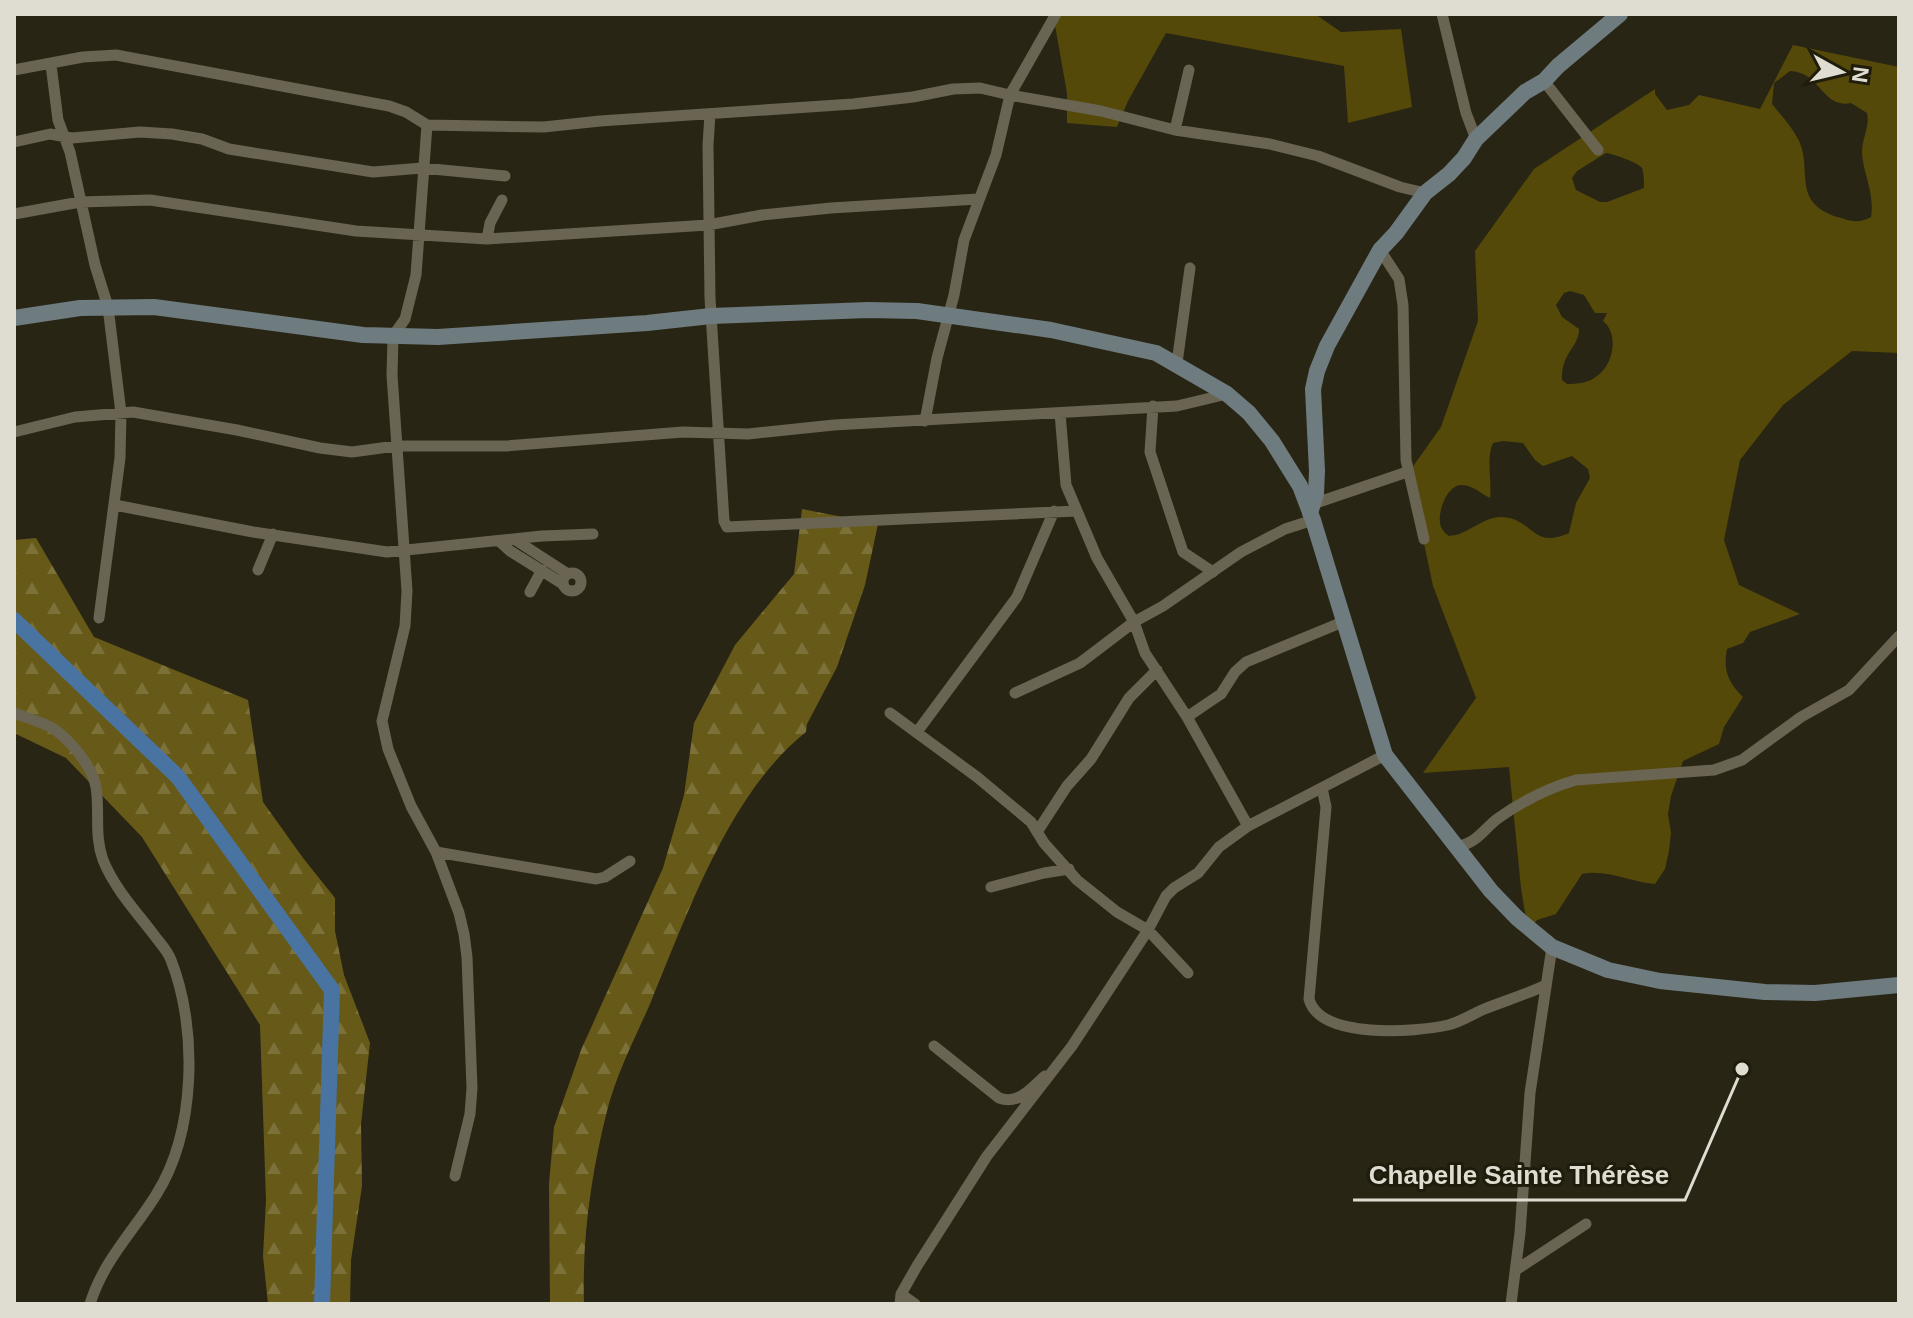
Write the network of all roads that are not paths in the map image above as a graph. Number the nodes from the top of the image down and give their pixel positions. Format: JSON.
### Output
{"nodes":[{"id":1,"x":1056,"y":14,"type":"edge"},
{"id":2,"x":1442,"y":14,"type":"edge"},
{"id":3,"x":1620,"y":14,"type":"edge"},
{"id":4,"x":51,"y":65,"type":"junction"},
{"id":5,"x":14,"y":70,"type":"edge"},
{"id":6,"x":1189,"y":70,"type":"dead end"},
{"id":7,"x":1544,"y":81,"type":"junction"},
{"id":8,"x":1010,"y":95,"type":"junction"},
{"id":9,"x":710,"y":114,"type":"junction"},
{"id":10,"x":427,"y":125,"type":"junction"},
{"id":11,"x":1175,"y":130,"type":"junction"},
{"id":12,"x":63,"y":137,"type":"junction"},
{"id":13,"x":1476,"y":139,"type":"junction"},
{"id":14,"x":14,"y":142,"type":"edge"},
{"id":15,"x":1598,"y":150,"type":"dead end"},
{"id":16,"x":422,"y":168,"type":"junction"},
{"id":17,"x":505,"y":176,"type":"dead end"},
{"id":18,"x":1425,"y":193,"type":"junction"},
{"id":19,"x":978,"y":199,"type":"junction"},
{"id":20,"x":502,"y":200,"type":"dead end"},
{"id":21,"x":80,"y":202,"type":"junction"},
{"id":22,"x":14,"y":214,"type":"edge"},
{"id":23,"x":708,"y":225,"type":"junction"},
{"id":24,"x":420,"y":237,"type":"junction"},
{"id":25,"x":487,"y":239,"type":"junction"},
{"id":26,"x":1380,"y":250,"type":"junction"},
{"id":27,"x":1190,"y":268,"type":"dead end"},
{"id":28,"x":108,"y":307,"type":"junction"},
{"id":29,"x":949,"y":315,"type":"junction"},
{"id":30,"x":711,"y":316,"type":"junction"},
{"id":31,"x":14,"y":318,"type":"edge"},
{"id":32,"x":393,"y":336,"type":"junction"},
{"id":33,"x":1177,"y":363,"type":"junction"},
{"id":34,"x":1227,"y":394,"type":"junction"},
{"id":35,"x":1153,"y":406,"type":"junction"},
{"id":36,"x":121,"y":413,"type":"junction"},
{"id":37,"x":1060,"y":413,"type":"junction"},
{"id":38,"x":925,"y":421,"type":"junction"},
{"id":39,"x":14,"y":432,"type":"edge"},
{"id":40,"x":718,"y":433,"type":"junction"},
{"id":41,"x":396,"y":446,"type":"junction"},
{"id":42,"x":1407,"y":472,"type":"junction"},
{"id":43,"x":115,"y":505,"type":"junction"},
{"id":44,"x":1054,"y":511,"type":"junction"},
{"id":45,"x":1077,"y":511,"type":"junction"},
{"id":46,"x":1312,"y":512,"type":"junction"},
{"id":47,"x":273,"y":534,"type":"junction"},
{"id":48,"x":593,"y":534,"type":"dead end"},
{"id":49,"x":514,"y":539,"type":"junction"},
{"id":50,"x":1424,"y":539,"type":"dead end"},
{"id":51,"x":499,"y":541,"type":"junction"},
{"id":52,"x":405,"y":552,"type":"junction"},
{"id":53,"x":258,"y":570,"type":"dead end"},
{"id":54,"x":542,"y":570,"type":"junction"},
{"id":55,"x":1213,"y":572,"type":"junction"},
{"id":56,"x":530,"y":592,"type":"dead end"},
{"id":57,"x":99,"y":618,"type":"dead end"},
{"id":58,"x":1345,"y":621,"type":"junction"},
{"id":59,"x":1134,"y":622,"type":"junction"},
{"id":60,"x":1899,"y":636,"type":"edge"},
{"id":61,"x":1157,"y":670,"type":"junction"},
{"id":62,"x":1015,"y":693,"type":"dead end"},
{"id":63,"x":14,"y":713,"type":"edge"},
{"id":64,"x":890,"y":713,"type":"dead end"},
{"id":65,"x":1187,"y":717,"type":"junction"},
{"id":66,"x":917,"y":732,"type":"junction"},
{"id":67,"x":1385,"y":755,"type":"junction"},
{"id":68,"x":1322,"y":788,"type":"junction"},
{"id":69,"x":1248,"y":826,"type":"junction"},
{"id":70,"x":1037,"y":832,"type":"junction"},
{"id":71,"x":1457,"y":847,"type":"junction"},
{"id":72,"x":436,"y":852,"type":"junction"},
{"id":73,"x":630,"y":861,"type":"dead end"},
{"id":74,"x":1069,"y":869,"type":"junction"},
{"id":75,"x":991,"y":887,"type":"dead end"},
{"id":76,"x":1148,"y":930,"type":"junction"},
{"id":77,"x":1552,"y":947,"type":"junction"},
{"id":78,"x":1188,"y":973,"type":"dead end"},
{"id":79,"x":1546,"y":985,"type":"junction"},
{"id":80,"x":1899,"y":985,"type":"edge"},
{"id":81,"x":934,"y":1046,"type":"dead end"},
{"id":82,"x":1060,"y":1062,"type":"junction"},
{"id":83,"x":455,"y":1176,"type":"dead end"},
{"id":84,"x":1586,"y":1224,"type":"dead end"},
{"id":85,"x":1516,"y":1270,"type":"junction"},
{"id":86,"x":901,"y":1299,"type":"edge"},
{"id":87,"x":90,"y":1304,"type":"edge"},
{"id":88,"x":915,"y":1304,"type":"edge"},
{"id":89,"x":1511,"y":1304,"type":"edge"}],
"edges":[{"from":1,"to":8,"type":"street"},
{"from":2,"to":13,"type":"street"},
{"from":3,"to":7,"type":"main road"},
{"from":4,"to":5,"type":"street"},
{"from":4,"to":10,"type":"street"},
{"from":4,"to":12,"type":"street"},
{"from":6,"to":11,"type":"street"},
{"from":7,"to":13,"type":"main road"},
{"from":7,"to":15,"type":"street"},
{"from":8,"to":9,"type":"street"},
{"from":8,"to":11,"type":"street"},
{"from":8,"to":19,"type":"street"},
{"from":9,"to":10,"type":"street"},
{"from":9,"to":23,"type":"street"},
{"from":10,"to":16,"type":"street"},
{"from":11,"to":18,"type":"street"},
{"from":12,"to":14,"type":"street"},
{"from":12,"to":16,"type":"street"},
{"from":12,"to":21,"type":"street"},
{"from":13,"to":18,"type":"main road"},
{"from":16,"to":17,"type":"street"},
{"from":16,"to":24,"type":"street"},
{"from":18,"to":26,"type":"main road"},
{"from":19,"to":23,"type":"street"},
{"from":19,"to":29,"type":"street"},
{"from":20,"to":25,"type":"street"},
{"from":21,"to":22,"type":"street"},
{"from":21,"to":24,"type":"street"},
{"from":21,"to":28,"type":"street"},
{"from":23,"to":25,"type":"street"},
{"from":23,"to":30,"type":"street"},
{"from":24,"to":25,"type":"street"},
{"from":24,"to":32,"type":"street"},
{"from":26,"to":42,"type":"street"},
{"from":26,"to":46,"type":"main road"},
{"from":27,"to":33,"type":"street"},
{"from":28,"to":31,"type":"main road"},
{"from":28,"to":32,"type":"main road"},
{"from":28,"to":36,"type":"street"},
{"from":29,"to":30,"type":"main road"},
{"from":29,"to":33,"type":"main road"},
{"from":29,"to":38,"type":"street"},
{"from":30,"to":32,"type":"main road"},
{"from":30,"to":40,"type":"street"},
{"from":32,"to":41,"type":"street"},
{"from":33,"to":34,"type":"main road"},
{"from":34,"to":35,"type":"street"},
{"from":34,"to":46,"type":"main road"},
{"from":35,"to":37,"type":"street"},
{"from":35,"to":55,"type":"street"},
{"from":36,"to":39,"type":"street"},
{"from":36,"to":41,"type":"street"},
{"from":36,"to":43,"type":"street"},
{"from":37,"to":38,"type":"street"},
{"from":37,"to":45,"type":"street"},
{"from":38,"to":40,"type":"street"},
{"from":40,"to":41,"type":"street"},
{"from":40,"to":44,"type":"street"},
{"from":41,"to":52,"type":"street"},
{"from":42,"to":46,"type":"street"},
{"from":42,"to":50,"type":"street"},
{"from":43,"to":47,"type":"street"},
{"from":43,"to":57,"type":"street"},
{"from":44,"to":45,"type":"street"},
{"from":44,"to":66,"type":"street"},
{"from":45,"to":59,"type":"street"},
{"from":46,"to":55,"type":"street"},
{"from":46,"to":58,"type":"main road"},
{"from":47,"to":52,"type":"street"},
{"from":47,"to":53,"type":"street"},
{"from":48,"to":49,"type":"street"},
{"from":49,"to":51,"type":"street"},
{"from":49,"to":54,"type":"street"},
{"from":51,"to":52,"type":"street"},
{"from":51,"to":54,"type":"street"},
{"from":52,"to":72,"type":"street"},
{"from":54,"to":56,"type":"street"},
{"from":55,"to":59,"type":"street"},
{"from":58,"to":65,"type":"street"},
{"from":58,"to":67,"type":"main road"},
{"from":59,"to":61,"type":"street"},
{"from":59,"to":62,"type":"street"},
{"from":60,"to":71,"type":"street"},
{"from":61,"to":65,"type":"street"},
{"from":61,"to":70,"type":"street"},
{"from":63,"to":87,"type":"street"},
{"from":64,"to":66,"type":"street"},
{"from":65,"to":69,"type":"street"},
{"from":66,"to":70,"type":"street"},
{"from":67,"to":68,"type":"street"},
{"from":67,"to":71,"type":"main road"},
{"from":68,"to":69,"type":"street"},
{"from":68,"to":79,"type":"street"},
{"from":69,"to":76,"type":"street"},
{"from":70,"to":74,"type":"street"},
{"from":71,"to":77,"type":"main road"},
{"from":72,"to":73,"type":"street"},
{"from":72,"to":83,"type":"street"},
{"from":74,"to":75,"type":"street"},
{"from":74,"to":76,"type":"street"},
{"from":76,"to":78,"type":"street"},
{"from":76,"to":82,"type":"street"},
{"from":77,"to":79,"type":"street"},
{"from":77,"to":80,"type":"main road"},
{"from":79,"to":85,"type":"street"},
{"from":81,"to":82,"type":"street"},
{"from":82,"to":86,"type":"street"},
{"from":84,"to":85,"type":"street"},
{"from":85,"to":89,"type":"street"},
{"from":86,"to":88,"type":"street"}]}
